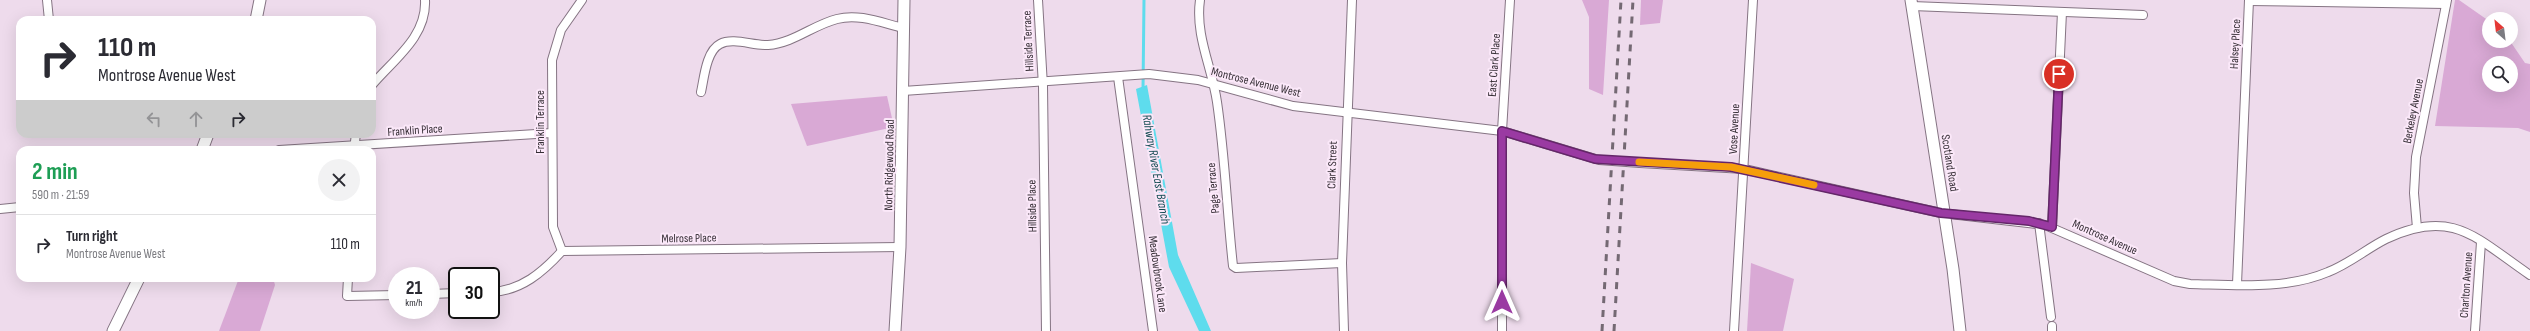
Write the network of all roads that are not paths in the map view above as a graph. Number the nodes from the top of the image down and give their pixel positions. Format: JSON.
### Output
{"nodes":[{"id":1,"x":47,"y":0,"type":"edge"},
{"id":2,"x":260,"y":0,"type":"edge"},
{"id":3,"x":425,"y":0,"type":"edge"},
{"id":4,"x":582,"y":0,"type":"edge"},
{"id":5,"x":904,"y":0,"type":"edge"},
{"id":6,"x":1038,"y":0,"type":"edge"},
{"id":7,"x":1200,"y":0,"type":"edge"},
{"id":8,"x":1352,"y":0,"type":"edge"},
{"id":9,"x":1510,"y":0,"type":"edge"},
{"id":10,"x":1753,"y":0,"type":"edge"},
{"id":11,"x":2249,"y":0,"type":"edge"},
{"id":12,"x":2446,"y":2,"type":"edge"},
{"id":13,"x":1912,"y":3,"type":"edge"},
{"id":14,"x":2062,"y":12,"type":"junction"},
{"id":15,"x":2143,"y":15,"type":"dead end"},
{"id":16,"x":49,"y":16,"type":"edge"},
{"id":17,"x":257,"y":16,"type":"edge"},
{"id":18,"x":903,"y":28,"type":"junction"},
{"id":19,"x":1118,"y":77,"type":"junction"},
{"id":20,"x":376,"y":81,"type":"edge"},
{"id":21,"x":1042,"y":81,"type":"junction"},
{"id":22,"x":1213,"y":83,"type":"junction"},
{"id":23,"x":903,"y":91,"type":"junction"},
{"id":24,"x":701,"y":92,"type":"dead end"},
{"id":25,"x":1346,"y":112,"type":"junction"},
{"id":26,"x":1502,"y":131,"type":"junction"},
{"id":27,"x":552,"y":133,"type":"junction"},
{"id":28,"x":376,"y":146,"type":"edge"},
{"id":29,"x":1599,"y":160,"type":"joint"},
{"id":30,"x":1744,"y":169,"type":"junction"},
{"id":31,"x":16,"y":207,"type":"edge"},
{"id":32,"x":0,"y":209,"type":"edge"},
{"id":33,"x":1945,"y":214,"type":"junction"},
{"id":34,"x":2038,"y":223,"type":"junction"},
{"id":35,"x":2052,"y":227,"type":"junction"},
{"id":36,"x":2417,"y":228,"type":"junction"},
{"id":37,"x":2481,"y":242,"type":"junction"},
{"id":38,"x":900,"y":247,"type":"junction"},
{"id":39,"x":562,"y":251,"type":"junction"},
{"id":40,"x":1342,"y":263,"type":"junction"},
{"id":41,"x":2530,"y":275,"type":"edge"},
{"id":42,"x":137,"y":282,"type":"edge"},
{"id":43,"x":348,"y":282,"type":"edge"},
{"id":44,"x":2237,"y":284,"type":"junction"},
{"id":45,"x":500,"y":291,"type":"edge"},
{"id":46,"x":388,"y":295,"type":"edge"},
{"id":47,"x":2051,"y":317,"type":"dead end"},
{"id":48,"x":113,"y":331,"type":"edge"},
{"id":49,"x":895,"y":331,"type":"edge"},
{"id":50,"x":1046,"y":331,"type":"edge"},
{"id":51,"x":1153,"y":331,"type":"edge"},
{"id":52,"x":1344,"y":331,"type":"edge"},
{"id":53,"x":1502,"y":331,"type":"edge"},
{"id":54,"x":1734,"y":331,"type":"edge"},
{"id":55,"x":1960,"y":331,"type":"edge"},
{"id":56,"x":2475,"y":331,"type":"edge"}],
"edges":[{"from":1,"to":16,"type":"street"},
{"from":2,"to":17,"type":"main road"},
{"from":3,"to":20,"type":"street"},
{"from":4,"to":27,"type":"street","name":"Franklin Terrace"},
{"from":5,"to":18,"type":"main road","name":"North Ridgewood Road"},
{"from":6,"to":21,"type":"street","name":"Hillside Terrace"},
{"from":7,"to":22,"type":"street","name":"Page Terrace"},
{"from":8,"to":25,"type":"street","name":"Clark Street"},
{"from":9,"to":26,"type":"street","name":"East Clark Place"},
{"from":10,"to":30,"type":"street","name":"Vose Avenue"},
{"from":11,"to":12,"type":"street","name":"Halsey Place"},
{"from":11,"to":44,"type":"street","name":"Halsey Place"},
{"from":12,"to":36,"type":"street","name":"Berkeley Avenue"},
{"from":13,"to":14,"type":"street"},
{"from":13,"to":33,"type":"main road","name":"Scotland Road"},
{"from":14,"to":15,"type":"street"},
{"from":14,"to":35,"type":"street"},
{"from":18,"to":23,"type":"main road","name":"North Ridgewood Road"},
{"from":18,"to":24,"type":"street"},
{"from":19,"to":21,"type":"street","name":"Montrose Avenue West"},
{"from":19,"to":22,"type":"street","name":"Montrose Avenue West"},
{"from":19,"to":51,"type":"street","name":"Meadowbrook Lane"},
{"from":21,"to":23,"type":"street","name":"Montrose Avenue West"},
{"from":21,"to":50,"type":"street","name":"Hillside Place"},
{"from":22,"to":25,"type":"street","name":"Montrose Avenue West"},
{"from":22,"to":40,"type":"street","name":"Page Terrace"},
{"from":23,"to":38,"type":"main road","name":"North Ridgewood Road"},
{"from":25,"to":26,"type":"street","name":"Montrose Avenue West"},
{"from":25,"to":40,"type":"street","name":"Clark Street"},
{"from":26,"to":29,"type":"street","name":"Montrose Avenue West"},
{"from":26,"to":53,"type":"street","name":"East Clark Place"},
{"from":27,"to":28,"type":"street","name":"Franklin Place"},
{"from":27,"to":39,"type":"street","name":"Franklin Terrace"},
{"from":29,"to":30,"type":"street","name":"Montrose Avenue","bridge":true},
{"from":30,"to":33,"type":"street","name":"Montrose Avenue"},
{"from":30,"to":54,"type":"street","name":"Vose Avenue"},
{"from":31,"to":32,"type":"street"},
{"from":33,"to":34,"type":"street","name":"Montrose Avenue"},
{"from":33,"to":55,"type":"main road","name":"Scotland Road"},
{"from":34,"to":35,"type":"street","name":"Montrose Avenue"},
{"from":34,"to":47,"type":"street"},
{"from":35,"to":44,"type":"street","name":"Montrose Avenue"},
{"from":36,"to":37,"type":"street","name":"Montrose Avenue"},
{"from":36,"to":44,"type":"street","name":"Montrose Avenue"},
{"from":37,"to":41,"type":"street","name":"Montrose Avenue"},
{"from":37,"to":56,"type":"street","name":"Charlton Avenue"},
{"from":38,"to":39,"type":"street","name":"Melrose Place"},
{"from":38,"to":49,"type":"main road","name":"North Ridgewood Road"},
{"from":39,"to":45,"type":"street"},
{"from":40,"to":52,"type":"street","name":"Clark Street"},
{"from":42,"to":48,"type":"main road"},
{"from":43,"to":46,"type":"street"}]}
